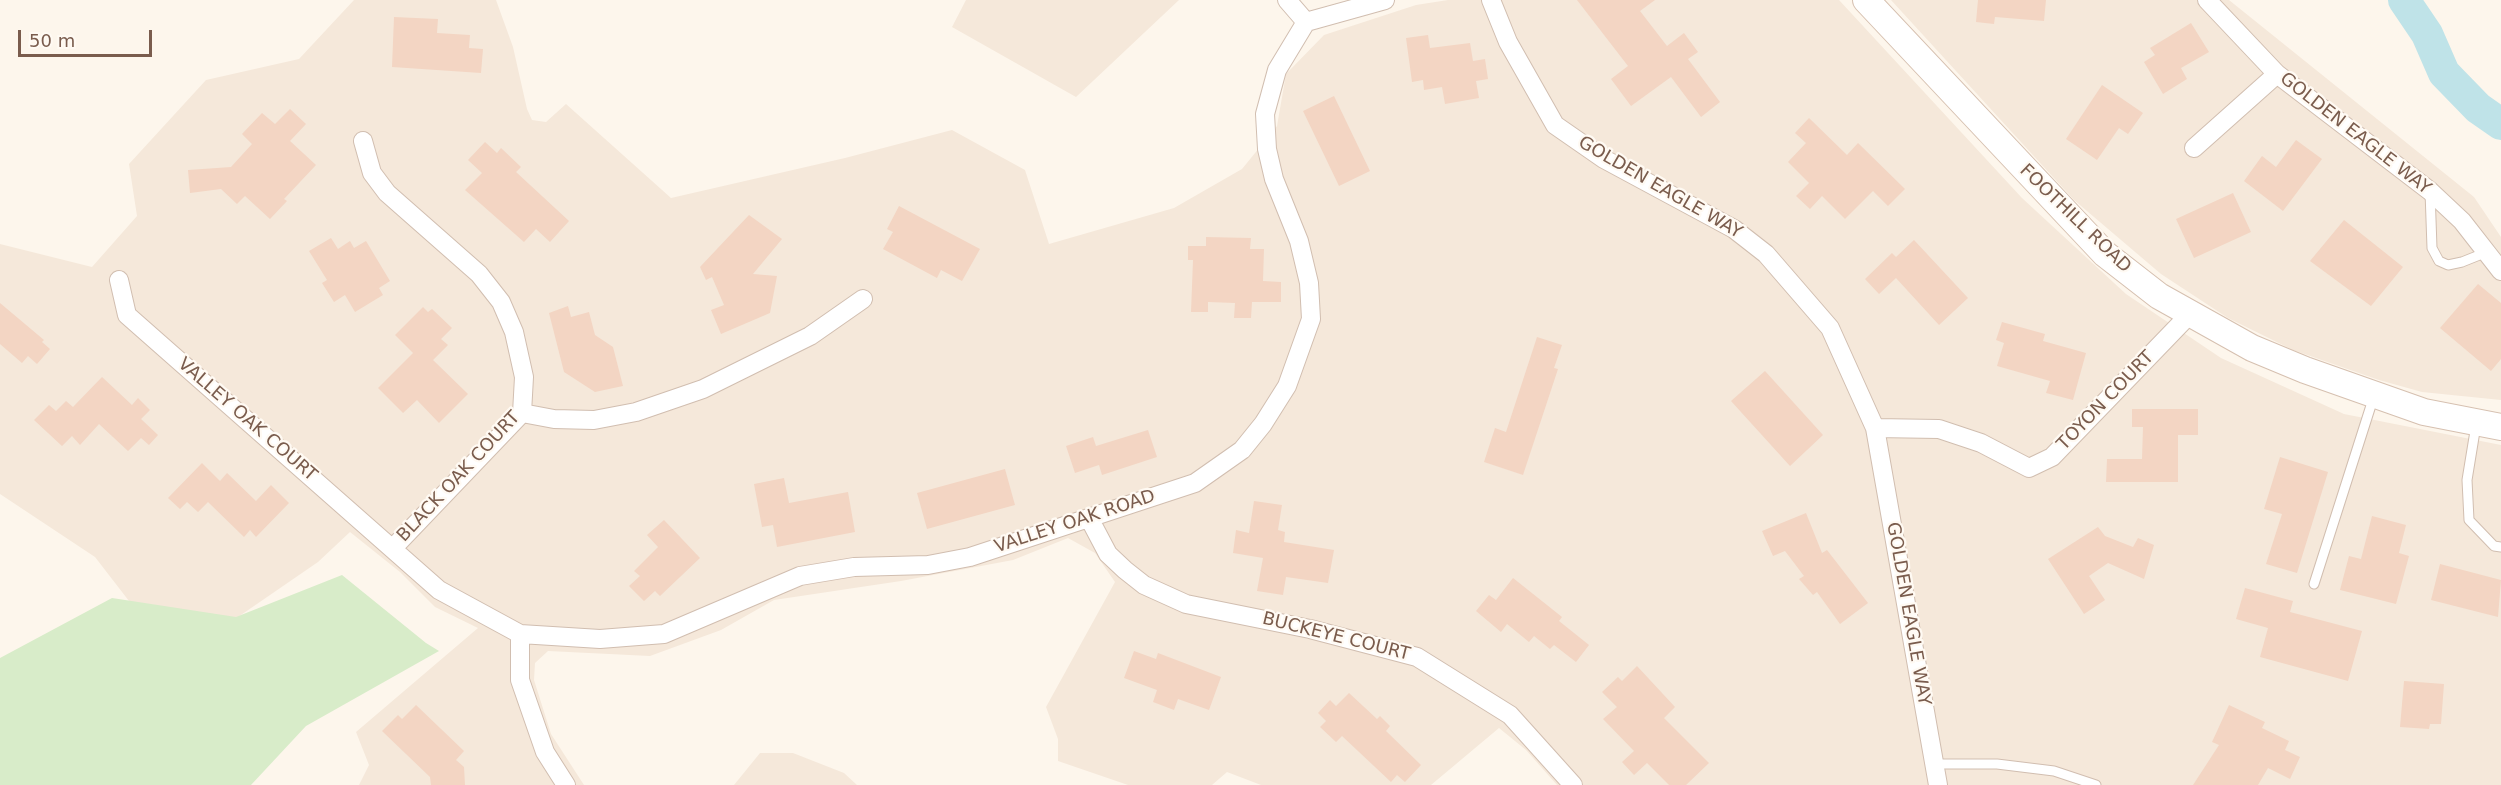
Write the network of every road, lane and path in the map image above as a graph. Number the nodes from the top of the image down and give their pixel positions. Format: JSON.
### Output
{"nodes":[{"id":1,"x":1287,"y":0,"type":"edge"},
{"id":2,"x":1385,"y":0,"type":"edge"},
{"id":3,"x":1491,"y":0,"type":"edge"},
{"id":4,"x":1866,"y":0,"type":"edge"},
{"id":5,"x":2207,"y":0,"type":"edge"},
{"id":6,"x":1306,"y":22,"type":"junction"},
{"id":7,"x":2277,"y":74,"type":"junction"},
{"id":8,"x":363,"y":141,"type":"dead end"},
{"id":9,"x":2194,"y":148,"type":"dead end"},
{"id":10,"x":2430,"y":191,"type":"junction"},
{"id":11,"x":2487,"y":252,"type":"junction"},
{"id":12,"x":2501,"y":271,"type":"edge"},
{"id":13,"x":119,"y":280,"type":"dead end"},
{"id":14,"x":863,"y":299,"type":"dead end"},
{"id":15,"x":2190,"y":314,"type":"junction"},
{"id":16,"x":2374,"y":394,"type":"junction"},
{"id":17,"x":522,"y":412,"type":"junction"},
{"id":18,"x":2489,"y":424,"type":"edge"},
{"id":19,"x":1875,"y":428,"type":"junction"},
{"id":20,"x":1089,"y":518,"type":"junction"},
{"id":21,"x":2501,"y":547,"type":"edge"},
{"id":22,"x":393,"y":548,"type":"junction"},
{"id":23,"x":2314,"y":584,"type":"dead end"},
{"id":24,"x":520,"y":634,"type":"junction"},
{"id":25,"x":1934,"y":764,"type":"junction"},
{"id":26,"x":566,"y":785,"type":"edge"},
{"id":27,"x":1573,"y":785,"type":"edge"},
{"id":28,"x":1938,"y":785,"type":"edge"},
{"id":29,"x":2096,"y":785,"type":"edge"}],
"edges":[{"from":1,"to":6,"type":"street"},
{"from":2,"to":6,"type":"street"},
{"from":3,"to":19,"type":"street","name":"GOLDEN EAGLE WAY"},
{"from":4,"to":15,"type":"main road","name":"FOOTHILL ROAD"},
{"from":5,"to":7,"type":"street","name":"GOLDEN EAGLE WAY"},
{"from":6,"to":20,"type":"street","name":"VALLEY OAK ROAD"},
{"from":7,"to":9,"type":"street"},
{"from":7,"to":10,"type":"street","name":"GOLDEN EAGLE WAY"},
{"from":8,"to":17,"type":"street","name":"BLACK OAK COURT"},
{"from":10,"to":11,"type":"street","name":"GOLDEN EAGLE WAY"},
{"from":10,"to":11,"type":"lane"},
{"from":11,"to":12,"type":"street","name":"GOLDEN EAGLE WAY"},
{"from":13,"to":22,"type":"street","name":"VALLEY OAK COURT"},
{"from":14,"to":17,"type":"street"},
{"from":15,"to":16,"type":"main road","name":"FOOTHILL ROAD"},
{"from":15,"to":19,"type":"street","name":"TOYON COURT"},
{"from":16,"to":18,"type":"main road","name":"FOOTHILL ROAD"},
{"from":16,"to":23,"type":"lane"},
{"from":17,"to":22,"type":"street","name":"BLACK OAK COURT"},
{"from":18,"to":21,"type":"lane"},
{"from":19,"to":25,"type":"street","name":"GOLDEN EAGLE WAY"},
{"from":20,"to":24,"type":"street","name":"VALLEY OAK ROAD"},
{"from":20,"to":27,"type":"street","name":"BUCKEYE COURT"},
{"from":22,"to":24,"type":"street","name":"VALLEY OAK ROAD"},
{"from":24,"to":26,"type":"street"},
{"from":25,"to":28,"type":"street","name":"GOLDEN EAGLE WAY"},
{"from":25,"to":29,"type":"lane"}]}
